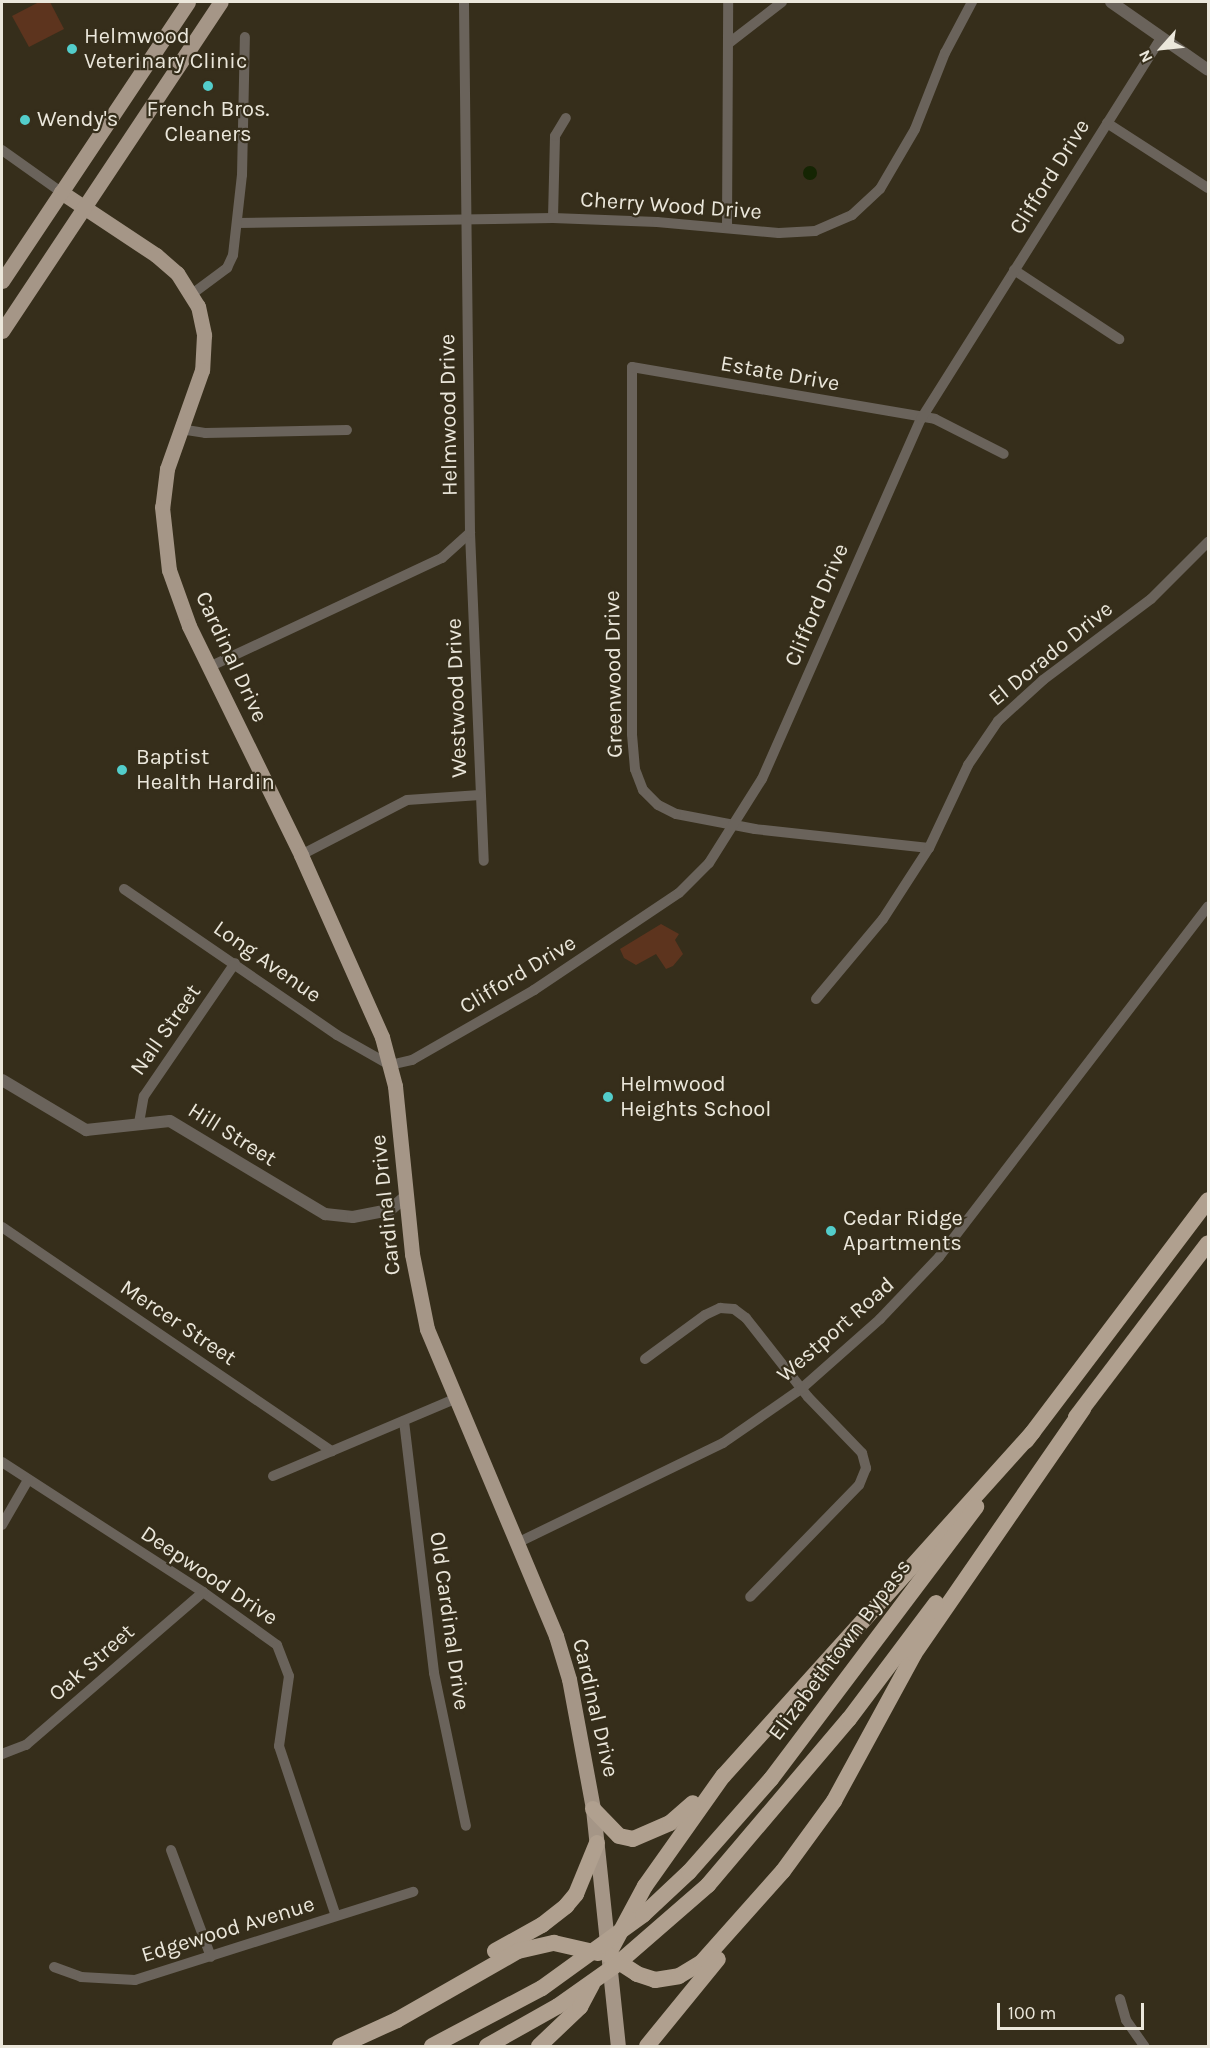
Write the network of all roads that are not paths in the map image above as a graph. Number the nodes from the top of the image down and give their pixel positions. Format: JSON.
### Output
{"nodes":[{"id":1,"x":188,"y":2,"type":"edge"},
{"id":2,"x":221,"y":2,"type":"edge"},
{"id":3,"x":464,"y":2,"type":"edge"},
{"id":4,"x":728,"y":2,"type":"edge"},
{"id":5,"x":782,"y":2,"type":"edge"},
{"id":6,"x":972,"y":2,"type":"edge"},
{"id":7,"x":1111,"y":2,"type":"edge"},
{"id":8,"x":244,"y":37,"type":"dead end"},
{"id":9,"x":1160,"y":39,"type":"junction"},
{"id":10,"x":729,"y":43,"type":"junction"},
{"id":11,"x":1209,"y":70,"type":"edge"},
{"id":12,"x":566,"y":118,"type":"dead end"},
{"id":13,"x":1107,"y":123,"type":"junction"},
{"id":14,"x":2,"y":150,"type":"edge"},
{"id":15,"x":1209,"y":188,"type":"edge"},
{"id":16,"x":61,"y":192,"type":"junction"},
{"id":17,"x":84,"y":208,"type":"junction"},
{"id":18,"x":464,"y":218,"type":"junction"},
{"id":19,"x":553,"y":218,"type":"junction"},
{"id":20,"x":237,"y":223,"type":"junction"},
{"id":21,"x":727,"y":228,"type":"junction"},
{"id":22,"x":1014,"y":270,"type":"junction"},
{"id":23,"x":2,"y":281,"type":"edge"},
{"id":24,"x":192,"y":294,"type":"junction"},
{"id":25,"x":2,"y":331,"type":"edge"},
{"id":26,"x":1119,"y":339,"type":"dead end"},
{"id":27,"x":632,"y":367,"type":"joint"},
{"id":28,"x":921,"y":418,"type":"junction"},
{"id":29,"x":180,"y":429,"type":"junction"},
{"id":30,"x":347,"y":430,"type":"dead end"},
{"id":31,"x":1004,"y":454,"type":"dead end"},
{"id":32,"x":471,"y":533,"type":"junction"},
{"id":33,"x":1209,"y":542,"type":"edge"},
{"id":34,"x":209,"y":667,"type":"junction"},
{"id":35,"x":480,"y":795,"type":"junction"},
{"id":36,"x":735,"y":825,"type":"junction"},
{"id":37,"x":929,"y":848,"type":"junction"},
{"id":38,"x":302,"y":855,"type":"junction"},
{"id":39,"x":484,"y":861,"type":"dead end"},
{"id":40,"x":124,"y":889,"type":"dead end"},
{"id":41,"x":1209,"y":906,"type":"edge"},
{"id":42,"x":235,"y":963,"type":"junction"},
{"id":43,"x":816,"y":999,"type":"dead end"},
{"id":44,"x":390,"y":1065,"type":"junction"},
{"id":45,"x":2,"y":1080,"type":"edge"},
{"id":46,"x":139,"y":1123,"type":"junction"},
{"id":47,"x":405,"y":1197,"type":"junction"},
{"id":48,"x":1209,"y":1200,"type":"edge"},
{"id":49,"x":2,"y":1227,"type":"edge"},
{"id":50,"x":1209,"y":1243,"type":"edge"},
{"id":51,"x":645,"y":1359,"type":"dead end"},
{"id":52,"x":801,"y":1389,"type":"junction"},
{"id":53,"x":454,"y":1400,"type":"junction"},
{"id":54,"x":1083,"y":1409,"type":"junction"},
{"id":55,"x":404,"y":1421,"type":"junction"},
{"id":56,"x":1032,"y":1432,"type":"junction"},
{"id":57,"x":332,"y":1451,"type":"junction"},
{"id":58,"x":2,"y":1462,"type":"edge"},
{"id":59,"x":273,"y":1476,"type":"dead end"},
{"id":60,"x":28,"y":1480,"type":"junction"},
{"id":61,"x":2,"y":1525,"type":"edge"},
{"id":62,"x":517,"y":1543,"type":"junction"},
{"id":63,"x":203,"y":1592,"type":"junction"},
{"id":64,"x":750,"y":1597,"type":"dead end"},
{"id":65,"x":2,"y":1754,"type":"edge"},
{"id":66,"x":723,"y":1776,"type":"junction"},
{"id":67,"x":593,"y":1809,"type":"junction"},
{"id":68,"x":466,"y":1826,"type":"dead end"},
{"id":69,"x":597,"y":1843,"type":"junction"},
{"id":70,"x":171,"y":1850,"type":"dead end"},
{"id":71,"x":783,"y":1871,"type":"junction"},
{"id":72,"x":413,"y":1892,"type":"dead end"},
{"id":73,"x":336,"y":1916,"type":"junction"},
{"id":74,"x":609,"y":1955,"type":"junction"},
{"id":75,"x":210,"y":1957,"type":"junction"},
{"id":76,"x":54,"y":1967,"type":"dead end"},
{"id":77,"x":446,"y":1990,"type":"junction"},
{"id":78,"x":1120,"y":1999,"type":"dead end"},
{"id":79,"x":340,"y":2046,"type":"edge"},
{"id":80,"x":432,"y":2046,"type":"edge"},
{"id":81,"x":487,"y":2046,"type":"edge"},
{"id":82,"x":539,"y":2046,"type":"edge"},
{"id":83,"x":618,"y":2046,"type":"edge"},
{"id":84,"x":647,"y":2046,"type":"edge"},
{"id":85,"x":1144,"y":2046,"type":"edge"}],
"edges":[{"from":1,"to":16,"type":"main road"},
{"from":2,"to":17,"type":"main road"},
{"from":3,"to":18,"type":"street","name":"Helmwood Drive"},
{"from":4,"to":10,"type":"street"},
{"from":5,"to":10,"type":"street"},
{"from":6,"to":21,"type":"street","name":"Cherry Wood Drive"},
{"from":7,"to":9,"type":"street"},
{"from":8,"to":20,"type":"street"},
{"from":9,"to":11,"type":"street"},
{"from":9,"to":13,"type":"street","name":"Clifford Drive"},
{"from":10,"to":21,"type":"street"},
{"from":12,"to":19,"type":"street"},
{"from":13,"to":15,"type":"street"},
{"from":13,"to":22,"type":"street","name":"Clifford Drive"},
{"from":14,"to":16,"type":"street"},
{"from":16,"to":17,"type":"main road"},
{"from":16,"to":23,"type":"main road"},
{"from":17,"to":24,"type":"main road"},
{"from":17,"to":25,"type":"main road"},
{"from":18,"to":19,"type":"street","name":"Cherry Wood Drive"},
{"from":18,"to":20,"type":"street","name":"Cherry Wood Drive"},
{"from":18,"to":32,"type":"street","name":"Helmwood Drive"},
{"from":19,"to":21,"type":"street","name":"Cherry Wood Drive"},
{"from":20,"to":24,"type":"street"},
{"from":22,"to":26,"type":"street"},
{"from":22,"to":28,"type":"street","name":"Clifford Drive"},
{"from":24,"to":29,"type":"main road","name":"Cardinal Drive"},
{"from":27,"to":28,"type":"street","name":"Estate Drive"},
{"from":27,"to":36,"type":"street","name":"Greenwood Drive"},
{"from":28,"to":31,"type":"street","name":"Estate Drive"},
{"from":28,"to":36,"type":"street","name":"Clifford Drive"},
{"from":29,"to":30,"type":"street"},
{"from":29,"to":34,"type":"main road","name":"Cardinal Drive"},
{"from":32,"to":34,"type":"street"},
{"from":32,"to":35,"type":"street","name":"Westwood Drive"},
{"from":33,"to":37,"type":"street","name":"El Dorado Drive"},
{"from":34,"to":38,"type":"main road","name":"Cardinal Drive"},
{"from":35,"to":38,"type":"street"},
{"from":35,"to":39,"type":"street","name":"Westwood Drive"},
{"from":36,"to":37,"type":"street","name":"Greenwood Drive"},
{"from":36,"to":44,"type":"street","name":"Clifford Drive"},
{"from":37,"to":43,"type":"street","name":"El Dorado Drive"},
{"from":38,"to":44,"type":"main road","name":"Cardinal Drive"},
{"from":40,"to":42,"type":"street","name":"Long Avenue"},
{"from":41,"to":52,"type":"street","name":"Westport Road"},
{"from":42,"to":44,"type":"street","name":"Long Avenue"},
{"from":42,"to":46,"type":"street","name":"Nall Street"},
{"from":44,"to":47,"type":"main road","name":"Cardinal Drive"},
{"from":45,"to":46,"type":"street","name":"Hill Street"},
{"from":46,"to":47,"type":"street","name":"Hill Street"},
{"from":47,"to":53,"type":"main road","name":"Cardinal Drive"},
{"from":48,"to":56,"type":"highway","name":"Elizabethtown Bypass"},
{"from":49,"to":57,"type":"street","name":"Mercer Street"},
{"from":50,"to":54,"type":"highway","name":"Elizabethtown Bypass"},
{"from":51,"to":52,"type":"street"},
{"from":52,"to":62,"type":"street","name":"Westport Road"},
{"from":52,"to":64,"type":"street"},
{"from":53,"to":55,"type":"street"},
{"from":53,"to":62,"type":"main road","name":"Cardinal Drive"},
{"from":54,"to":71,"type":"highway"},
{"from":54,"to":81,"type":"highway","name":"Elizabethtown Bypass"},
{"from":55,"to":57,"type":"street"},
{"from":55,"to":68,"type":"street","name":"Old Cardinal Drive"},
{"from":56,"to":66,"type":"highway"},
{"from":56,"to":80,"type":"highway","name":"Elizabethtown Bypass"},
{"from":57,"to":59,"type":"street"},
{"from":58,"to":60,"type":"street","name":"Deepwood Drive"},
{"from":60,"to":61,"type":"street"},
{"from":60,"to":63,"type":"street","name":"Deepwood Drive"},
{"from":62,"to":67,"type":"main road","name":"Cardinal Drive"},
{"from":63,"to":65,"type":"street","name":"Oak Street"},
{"from":63,"to":73,"type":"street","name":"Deepwood Drive"},
{"from":66,"to":67,"type":"highway"},
{"from":66,"to":74,"type":"highway"},
{"from":67,"to":69,"type":"main road","name":"Cardinal Drive"},
{"from":69,"to":74,"type":"main road","name":"Cardinal Drive"},
{"from":69,"to":77,"type":"highway"},
{"from":70,"to":75,"type":"street"},
{"from":71,"to":74,"type":"highway"},
{"from":71,"to":84,"type":"highway"},
{"from":72,"to":73,"type":"street","name":"Edgewood Avenue"},
{"from":73,"to":75,"type":"street","name":"Edgewood Avenue"},
{"from":74,"to":77,"type":"highway"},
{"from":74,"to":82,"type":"highway"},
{"from":74,"to":83,"type":"main road","name":"Cardinal Drive"},
{"from":75,"to":76,"type":"street","name":"Edgewood Avenue"},
{"from":77,"to":79,"type":"highway"},
{"from":78,"to":85,"type":"street"}]}
